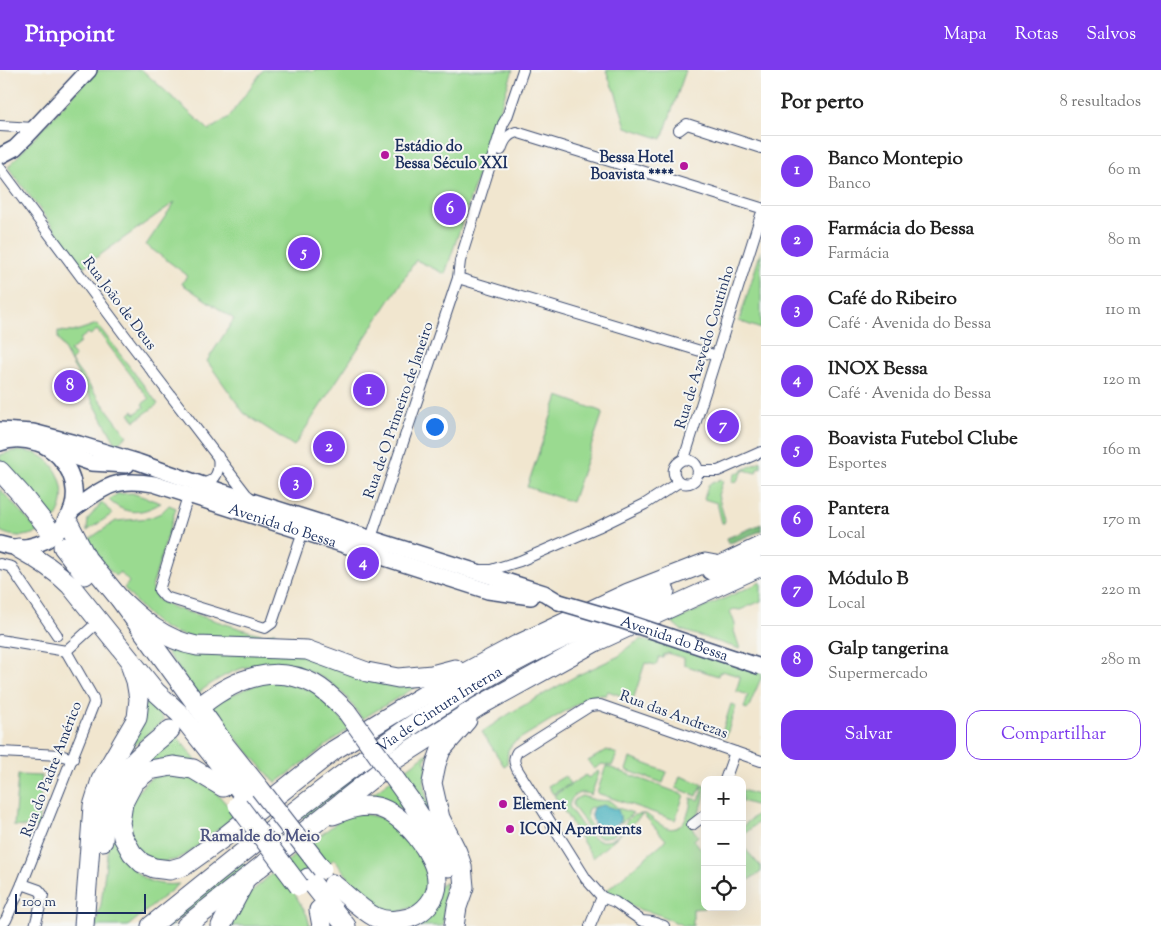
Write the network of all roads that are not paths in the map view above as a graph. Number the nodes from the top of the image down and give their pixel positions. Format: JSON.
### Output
{"nodes":[{"id":1,"x":89,"y":70,"type":"edge"},
{"id":2,"x":522,"y":70,"type":"edge"},
{"id":3,"x":507,"y":117,"type":"junction"},
{"id":4,"x":0,"y":126,"type":"edge"},
{"id":5,"x":34,"y":128,"type":"junction"},
{"id":6,"x":679,"y":130,"type":"dead end"},
{"id":7,"x":516,"y":132,"type":"junction"},
{"id":8,"x":761,"y":148,"type":"edge"},
{"id":9,"x":0,"y":156,"type":"edge"},
{"id":10,"x":0,"y":168,"type":"edge"},
{"id":11,"x":761,"y":208,"type":"edge"},
{"id":12,"x":761,"y":215,"type":"edge"},
{"id":13,"x":458,"y":278,"type":"junction"},
{"id":14,"x":717,"y":356,"type":"junction"},
{"id":15,"x":6,"y":437,"type":"edge"},
{"id":16,"x":47,"y":447,"type":"junction"},
{"id":17,"x":761,"y":452,"type":"edge"},
{"id":18,"x":218,"y":455,"type":"junction"},
{"id":19,"x":684,"y":459,"type":"junction"},
{"id":20,"x":0,"y":471,"type":"edge"},
{"id":21,"x":698,"y":471,"type":"junction"},
{"id":22,"x":167,"y":474,"type":"junction"},
{"id":23,"x":0,"y":481,"type":"edge"},
{"id":24,"x":679,"y":482,"type":"junction"},
{"id":25,"x":197,"y":483,"type":"junction"},
{"id":26,"x":188,"y":496,"type":"junction"},
{"id":27,"x":255,"y":502,"type":"junction"},
{"id":28,"x":69,"y":516,"type":"junction"},
{"id":29,"x":303,"y":531,"type":"junction"},
{"id":30,"x":368,"y":545,"type":"junction"},
{"id":31,"x":9,"y":546,"type":"edge"},
{"id":32,"x":761,"y":546,"type":"edge"},
{"id":33,"x":520,"y":561,"type":"junction"},
{"id":34,"x":0,"y":564,"type":"edge"},
{"id":35,"x":721,"y":566,"type":"junction"},
{"id":36,"x":761,"y":566,"type":"edge"},
{"id":37,"x":471,"y":569,"type":"junction"},
{"id":38,"x":517,"y":585,"type":"junction"},
{"id":39,"x":119,"y":598,"type":"junction"},
{"id":40,"x":559,"y":602,"type":"junction"},
{"id":41,"x":98,"y":622,"type":"junction"},
{"id":42,"x":57,"y":635,"type":"dead end"},
{"id":43,"x":0,"y":640,"type":"edge"},
{"id":44,"x":66,"y":651,"type":"junction"},
{"id":45,"x":129,"y":659,"type":"junction"},
{"id":46,"x":478,"y":664,"type":"junction"},
{"id":47,"x":761,"y":667,"type":"edge"},
{"id":48,"x":156,"y":692,"type":"junction"},
{"id":49,"x":202,"y":704,"type":"dead end"},
{"id":50,"x":479,"y":706,"type":"junction"},
{"id":51,"x":175,"y":722,"type":"junction"},
{"id":52,"x":224,"y":744,"type":"junction"},
{"id":53,"x":0,"y":752,"type":"edge"},
{"id":54,"x":735,"y":752,"type":"junction"},
{"id":55,"x":72,"y":759,"type":"junction"},
{"id":56,"x":761,"y":761,"type":"edge"},
{"id":57,"x":726,"y":776,"type":"edge"},
{"id":58,"x":223,"y":787,"type":"junction"},
{"id":59,"x":248,"y":798,"type":"junction"},
{"id":60,"x":701,"y":818,"type":"edge"},
{"id":61,"x":313,"y":824,"type":"junction"},
{"id":62,"x":692,"y":825,"type":"dead end"},
{"id":63,"x":249,"y":876,"type":"junction"},
{"id":64,"x":315,"y":879,"type":"junction"},
{"id":65,"x":22,"y":884,"type":"junction"},
{"id":66,"x":602,"y":897,"type":"junction"},
{"id":67,"x":457,"y":907,"type":"junction"},
{"id":68,"x":320,"y":918,"type":"edge"},
{"id":69,"x":643,"y":924,"type":"edge"},
{"id":70,"x":1,"y":926,"type":"edge"},
{"id":71,"x":35,"y":926,"type":"edge"},
{"id":72,"x":84,"y":926,"type":"edge"},
{"id":73,"x":91,"y":926,"type":"edge"},
{"id":74,"x":151,"y":926,"type":"edge"},
{"id":75,"x":186,"y":926,"type":"edge"},
{"id":76,"x":221,"y":926,"type":"edge"},
{"id":77,"x":332,"y":926,"type":"edge"},
{"id":78,"x":346,"y":926,"type":"edge"},
{"id":79,"x":366,"y":926,"type":"edge"},
{"id":80,"x":454,"y":926,"type":"edge"},
{"id":81,"x":590,"y":926,"type":"edge"},
{"id":82,"x":664,"y":926,"type":"edge"}],
"edges":[{"from":1,"to":5,"type":"main road"},
{"from":2,"to":3,"type":"street","name":"Rua de O Primeiro de Janeiro"},
{"from":3,"to":7,"type":"street"},
{"from":3,"to":13,"type":"street","name":"Rua de O Primeiro de Janeiro"},
{"from":4,"to":5,"type":"street"},
{"from":5,"to":9,"type":"main road"},
{"from":6,"to":8,"type":"street"},
{"from":7,"to":11,"type":"street"},
{"from":7,"to":13,"type":"street","name":"Rua de O Primeiro de Janeiro"},
{"from":10,"to":18,"type":"street","name":"Rua João de Deus"},
{"from":12,"to":14,"type":"street","name":"Rua de Azevedo Coutinho"},
{"from":13,"to":14,"type":"street"},
{"from":13,"to":30,"type":"street","name":"Rua de O Primeiro de Janeiro"},
{"from":14,"to":19,"type":"street","name":"Rua de Azevedo Coutinho"},
{"from":15,"to":16,"type":"main road","name":"Avenida do Bessa"},
{"from":15,"to":22,"type":"main road","name":"Avenida do Bessa"},
{"from":16,"to":22,"type":"main road","name":"Avenida do Bessa"},
{"from":16,"to":28,"type":"main road"},
{"from":17,"to":21,"type":"street"},
{"from":18,"to":25,"type":"street"},
{"from":18,"to":27,"type":"street","name":"Rua João de Deus"},
{"from":19,"to":21,"type":"street"},
{"from":19,"to":24,"type":"street","name":"Rua de Azevedo Coutinho"},
{"from":20,"to":23,"type":"highway"},
{"from":21,"to":24,"type":"street"},
{"from":22,"to":25,"type":"main road","name":"Avenida do Bessa"},
{"from":24,"to":33,"type":"street"},
{"from":25,"to":27,"type":"main road","name":"Avenida do Bessa"},
{"from":26,"to":28,"type":"main road","name":"Avenida do Bessa"},
{"from":26,"to":29,"type":"main road","name":"Avenida do Bessa"},
{"from":26,"to":29,"type":"street"},
{"from":27,"to":30,"type":"main road","name":"Avenida do Bessa"},
{"from":28,"to":31,"type":"main road","name":"Avenida do Bessa"},
{"from":28,"to":39,"type":"highway"},
{"from":29,"to":30,"type":"main road","name":"Avenida do Bessa"},
{"from":30,"to":37,"type":"main road","name":"Avenida do Bessa"},
{"from":30,"to":40,"type":"main road","name":"Avenida do Bessa"},
{"from":31,"to":41,"type":"highway"},
{"from":32,"to":35,"type":"highway","name":"Via de Cintura Interna"},
{"from":33,"to":37,"type":"street"},
{"from":33,"to":38,"type":"street"},
{"from":34,"to":42,"type":"street"},
{"from":35,"to":46,"type":"highway"},
{"from":35,"to":74,"type":"highway","name":"Via de Cintura Interna"},
{"from":36,"to":50,"type":"highway","name":"Via de Cintura Interna"},
{"from":37,"to":38,"type":"main road","name":"Avenida do Bessa"},
{"from":38,"to":40,"type":"main road","name":"Avenida do Bessa"},
{"from":39,"to":46,"type":"highway"},
{"from":39,"to":52,"type":"highway"},
{"from":40,"to":47,"type":"main road","name":"Avenida do Bessa","bridge":true},
{"from":41,"to":44,"type":"street"},
{"from":41,"to":45,"type":"highway"},
{"from":43,"to":44,"type":"street"},
{"from":44,"to":55,"type":"street","name":"Rua do Padre Américo"},
{"from":45,"to":48,"type":"highway"},
{"from":45,"to":72,"type":"highway"},
{"from":46,"to":58,"type":"highway"},
{"from":48,"to":51,"type":"highway"},
{"from":48,"to":58,"type":"highway"},
{"from":49,"to":67,"type":"highway","bridge":true},
{"from":50,"to":61,"type":"highway","name":"Via de Cintura Interna"},
{"from":50,"to":67,"type":"highway"},
{"from":51,"to":52,"type":"highway"},
{"from":51,"to":59,"type":"highway"},
{"from":51,"to":73,"type":"highway"},
{"from":52,"to":59,"type":"highway"},
{"from":53,"to":55,"type":"street"},
{"from":54,"to":56,"type":"street","name":"Rua das Andrezas"},
{"from":54,"to":57,"type":"street"},
{"from":54,"to":66,"type":"street","name":"Rua das Andrezas"},
{"from":55,"to":65,"type":"street","name":"Rua do Padre Américo"},
{"from":58,"to":59,"type":"highway"},
{"from":59,"to":64,"type":"highway","bridge":true},
{"from":59,"to":64,"type":"highway","bridge":true},
{"from":60,"to":62,"type":"street"},
{"from":61,"to":63,"type":"highway","name":"Via de Cintura Interna"},
{"from":61,"to":64,"type":"highway"},
{"from":63,"to":75,"type":"highway","name":"Via de Cintura Interna"},
{"from":63,"to":76,"type":"highway"},
{"from":64,"to":68,"type":"highway"},
{"from":64,"to":78,"type":"highway"},
{"from":64,"to":79,"type":"highway"},
{"from":65,"to":70,"type":"street","name":"Rua do Padre Américo"},
{"from":65,"to":71,"type":"street"},
{"from":66,"to":69,"type":"street"},
{"from":66,"to":81,"type":"street"},
{"from":67,"to":80,"type":"highway"},
{"from":68,"to":77,"type":"highway"},
{"from":69,"to":82,"type":"street"}]}
